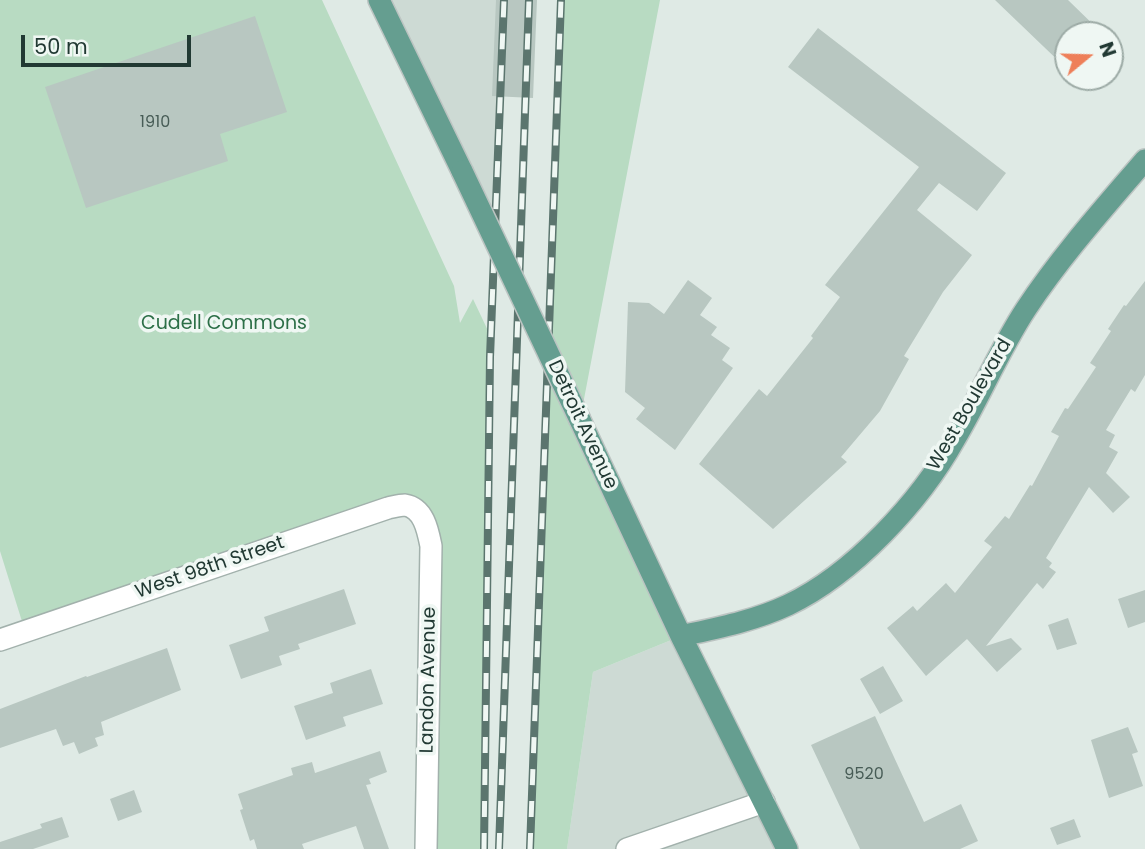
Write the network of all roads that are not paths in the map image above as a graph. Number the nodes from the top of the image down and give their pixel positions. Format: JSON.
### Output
{"nodes":[{"id":1,"x":379,"y":0,"type":"edge"},
{"id":2,"x":1145,"y":160,"type":"edge"},
{"id":3,"x":420,"y":514,"type":"joint"},
{"id":4,"x":681,"y":636,"type":"junction"},
{"id":5,"x":0,"y":640,"type":"edge"},
{"id":6,"x":764,"y":802,"type":"junction"},
{"id":7,"x":426,"y":849,"type":"edge"},
{"id":8,"x":627,"y":849,"type":"edge"},
{"id":9,"x":787,"y":849,"type":"edge"}],
"edges":[{"from":1,"to":4,"type":"main road","name":"Detroit Avenue","bridge":true},
{"from":2,"to":4,"type":"main road","name":"West Boulevard"},
{"from":3,"to":5,"type":"street","name":"West 98th Street"},
{"from":3,"to":7,"type":"street","name":"Landon Avenue"},
{"from":4,"to":6,"type":"main road","name":"Detroit Avenue"},
{"from":6,"to":8,"type":"street"},
{"from":6,"to":9,"type":"main road","name":"Detroit Avenue"}]}
